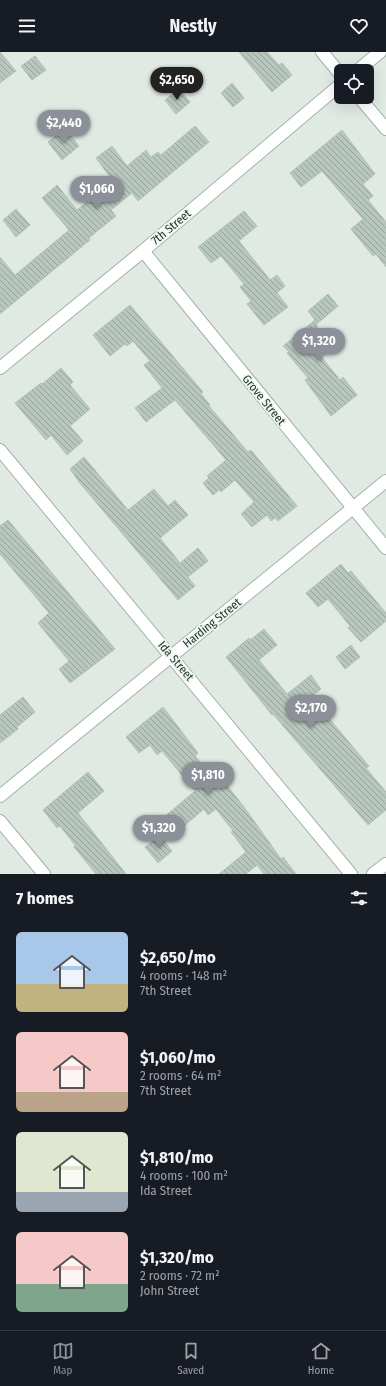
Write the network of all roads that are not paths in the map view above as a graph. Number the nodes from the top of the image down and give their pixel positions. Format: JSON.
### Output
{"nodes":[{"id":1,"x":322,"y":52,"type":"edge"},
{"id":2,"x":380,"y":52,"type":"edge"},
{"id":3,"x":365,"y":64,"type":"edge"},
{"id":4,"x":334,"y":67,"type":"edge"},
{"id":5,"x":334,"y":90,"type":"edge"},
{"id":6,"x":365,"y":104,"type":"edge"},
{"id":7,"x":386,"y":129,"type":"edge"},
{"id":8,"x":143,"y":251,"type":"junction"},
{"id":9,"x":0,"y":368,"type":"edge"},
{"id":10,"x":0,"y":450,"type":"edge"},
{"id":11,"x":386,"y":481,"type":"edge"},
{"id":12,"x":353,"y":508,"type":"junction"},
{"id":13,"x":386,"y":548,"type":"edge"},
{"id":14,"x":171,"y":656,"type":"junction"},
{"id":15,"x":0,"y":796,"type":"edge"},
{"id":16,"x":0,"y":821,"type":"edge"},
{"id":17,"x":386,"y":864,"type":"edge"},
{"id":18,"x":44,"y":874,"type":"edge"},
{"id":19,"x":351,"y":874,"type":"edge"},
{"id":20,"x":373,"y":874,"type":"edge"}],
"edges":[{"from":1,"to":4,"type":"street"},
{"from":2,"to":3,"type":"street"},
{"from":5,"to":8,"type":"street","name":"7th Street"},
{"from":6,"to":7,"type":"street"},
{"from":8,"to":9,"type":"street","name":"7th Street"},
{"from":8,"to":12,"type":"street","name":"Grove Street"},
{"from":10,"to":14,"type":"street","name":"Ida Street"},
{"from":11,"to":12,"type":"street","name":"Harding Street"},
{"from":12,"to":13,"type":"street","name":"Grove Street"},
{"from":12,"to":14,"type":"street","name":"Harding Street"},
{"from":14,"to":15,"type":"street","name":"Harding Street"},
{"from":14,"to":19,"type":"street","name":"Ida Street"},
{"from":16,"to":18,"type":"street"},
{"from":17,"to":20,"type":"street"}]}
